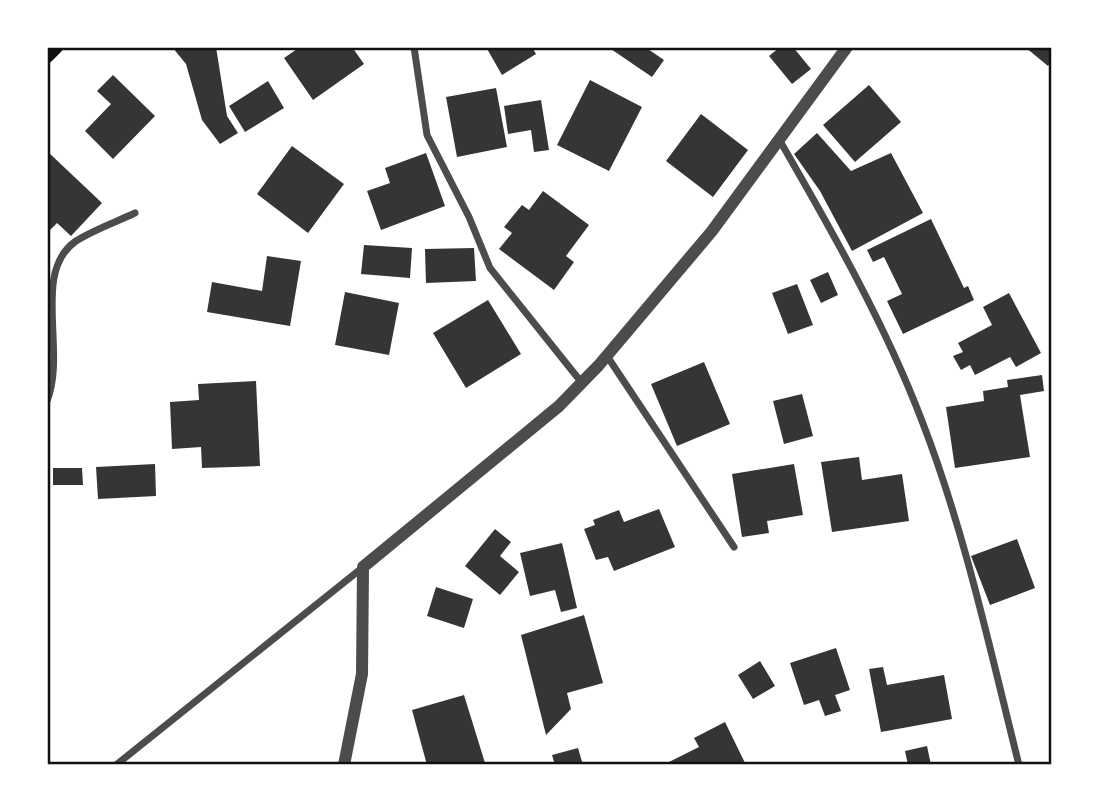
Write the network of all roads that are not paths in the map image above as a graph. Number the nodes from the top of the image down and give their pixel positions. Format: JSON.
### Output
{"nodes":[{"id":1,"x":57,"y":47,"type":"edge"},
{"id":2,"x":414,"y":47,"type":"edge"},
{"id":3,"x":848,"y":47,"type":"edge"},
{"id":4,"x":47,"y":56,"type":"edge"},
{"id":5,"x":780,"y":141,"type":"junction"},
{"id":6,"x":135,"y":213,"type":"dead end"},
{"id":7,"x":607,"y":356,"type":"junction"},
{"id":8,"x":582,"y":383,"type":"junction"},
{"id":9,"x":47,"y":401,"type":"edge"},
{"id":10,"x":734,"y":547,"type":"dead end"},
{"id":11,"x":363,"y":567,"type":"junction"},
{"id":12,"x":116,"y":765,"type":"edge"},
{"id":13,"x":344,"y":765,"type":"edge"},
{"id":14,"x":1019,"y":765,"type":"edge"}],
"edges":[{"from":1,"to":4,"type":"main road"},
{"from":2,"to":8,"type":"street"},
{"from":3,"to":5,"type":"street"},
{"from":5,"to":7,"type":"street"},
{"from":5,"to":14,"type":"street"},
{"from":6,"to":9,"type":"street"},
{"from":7,"to":8,"type":"street"},
{"from":7,"to":10,"type":"street"},
{"from":8,"to":11,"type":"street"},
{"from":11,"to":12,"type":"street"},
{"from":11,"to":13,"type":"street"}]}
